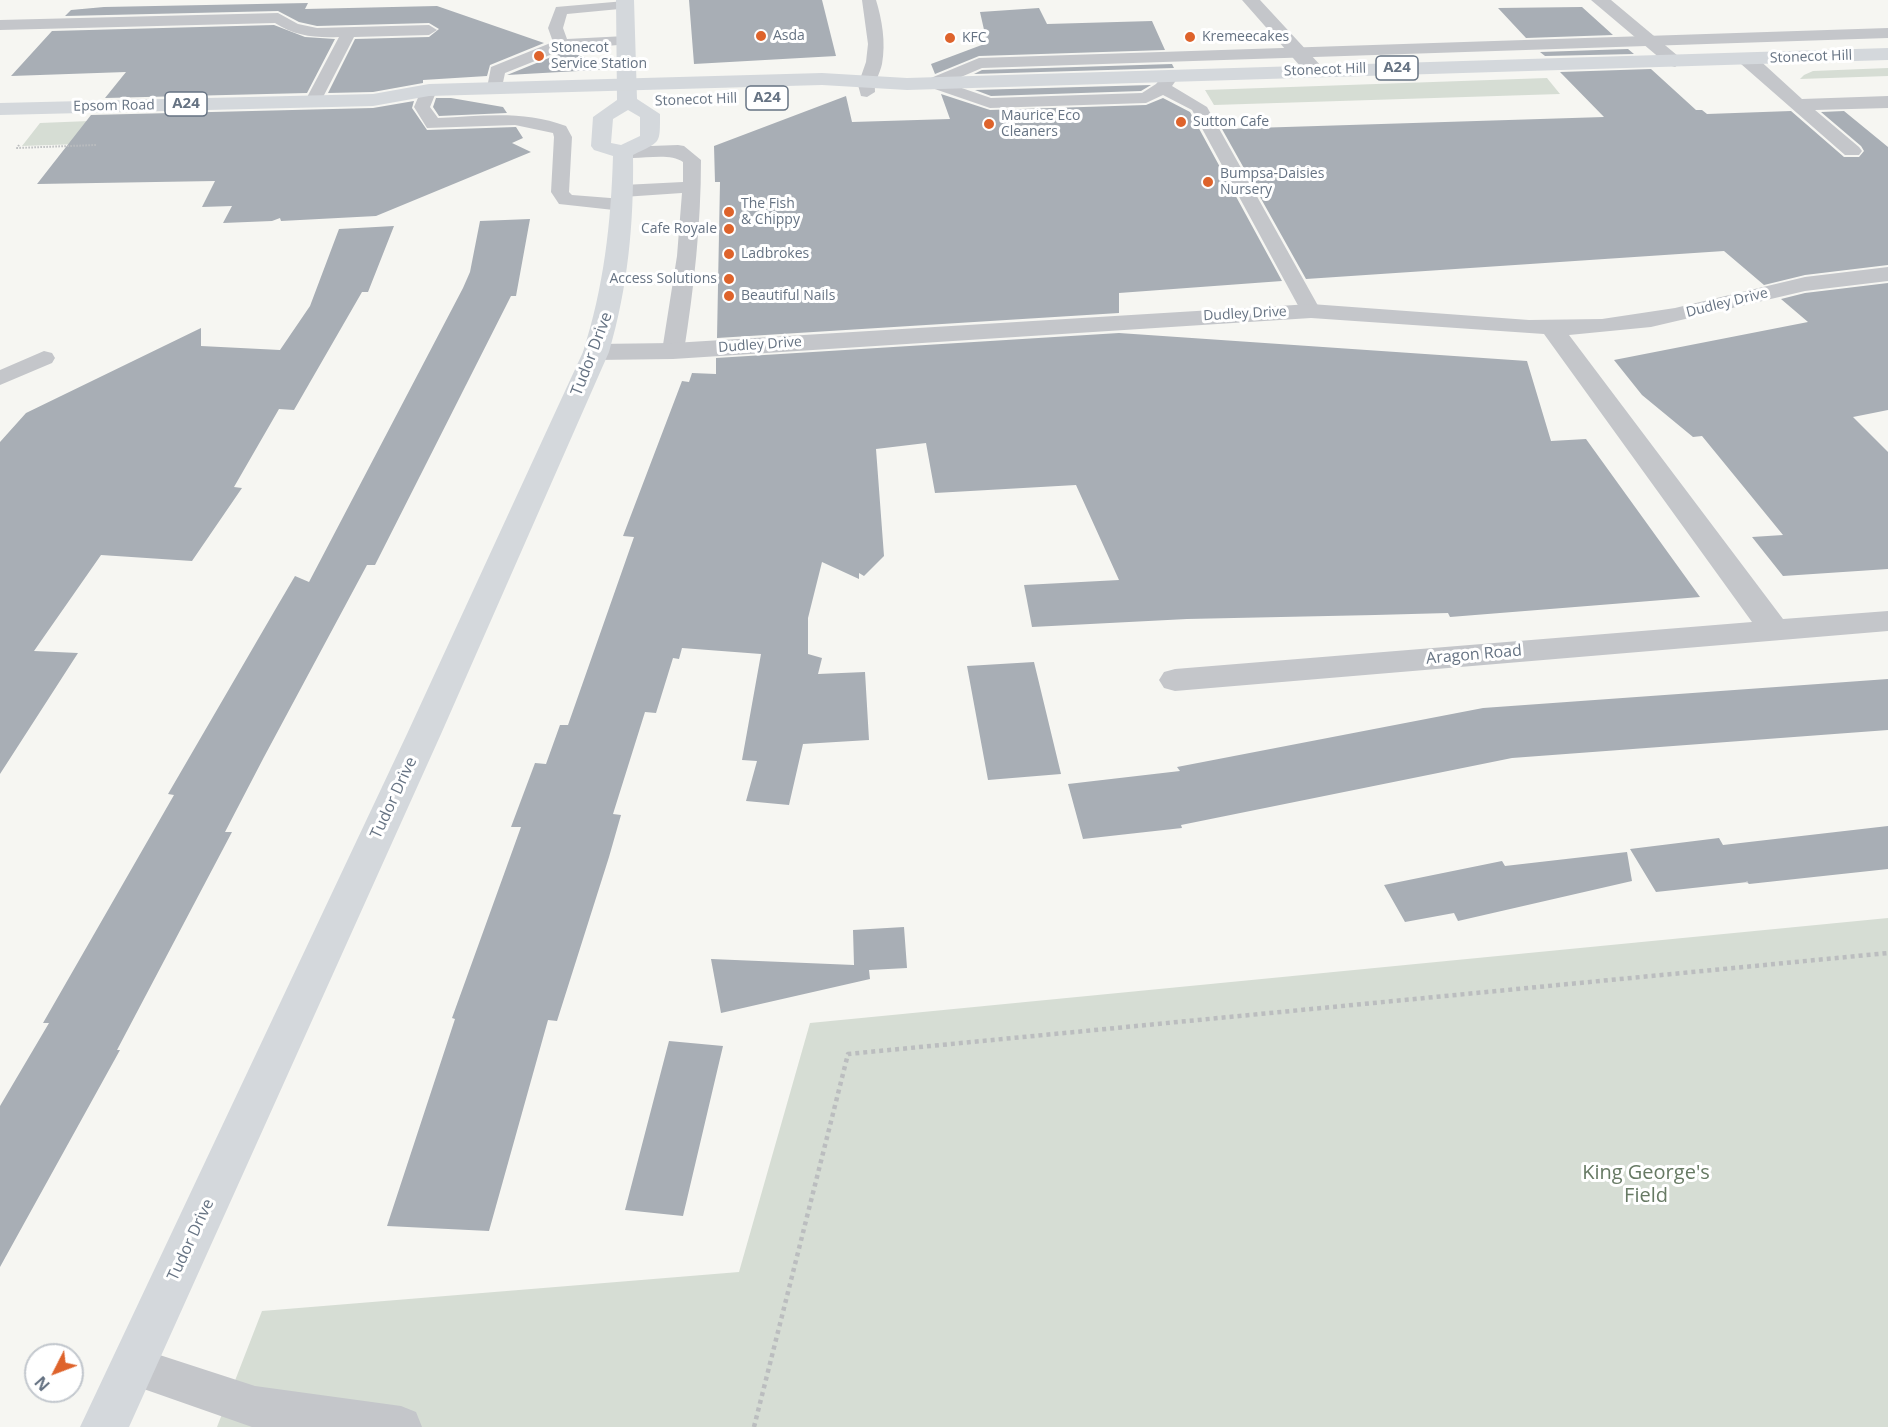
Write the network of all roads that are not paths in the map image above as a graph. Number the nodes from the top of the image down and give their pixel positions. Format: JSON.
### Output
{"nodes":[{"id":1,"x":869,"y":0,"type":"edge"},
{"id":2,"x":1251,"y":0,"type":"edge"},
{"id":3,"x":1600,"y":0,"type":"edge"},
{"id":4,"x":625,"y":3,"type":"edge"},
{"id":5,"x":0,"y":25,"type":"edge"},
{"id":6,"x":429,"y":30,"type":"dead end"},
{"id":7,"x":349,"y":32,"type":"junction"},
{"id":8,"x":1888,"y":33,"type":"edge"},
{"id":9,"x":626,"y":40,"type":"junction"},
{"id":10,"x":1652,"y":41,"type":"junction"},
{"id":11,"x":563,"y":44,"type":"junction"},
{"id":12,"x":1300,"y":52,"type":"junction"},
{"id":13,"x":1888,"y":54,"type":"edge"},
{"id":14,"x":1748,"y":60,"type":"junction"},
{"id":15,"x":1675,"y":61,"type":"junction"},
{"id":16,"x":1315,"y":71,"type":"junction"},
{"id":17,"x":1167,"y":81,"type":"junction"},
{"id":18,"x":932,"y":83,"type":"junction"},
{"id":19,"x":866,"y":86,"type":"junction"},
{"id":20,"x":495,"y":88,"type":"junction"},
{"id":21,"x":627,"y":93,"type":"junction"},
{"id":22,"x":426,"y":98,"type":"junction"},
{"id":23,"x":313,"y":101,"type":"junction"},
{"id":24,"x":1888,"y":102,"type":"edge"},
{"id":25,"x":1799,"y":105,"type":"junction"},
{"id":26,"x":0,"y":109,"type":"edge"},
{"id":27,"x":1852,"y":151,"type":"dead end"},
{"id":28,"x":623,"y":152,"type":"junction"},
{"id":29,"x":692,"y":187,"type":"junction"},
{"id":30,"x":623,"y":198,"type":"junction"},
{"id":31,"x":1888,"y":274,"type":"edge"},
{"id":32,"x":1311,"y":311,"type":"junction"},
{"id":33,"x":1553,"y":328,"type":"junction"},
{"id":34,"x":673,"y":351,"type":"junction"},
{"id":35,"x":596,"y":352,"type":"junction"},
{"id":36,"x":44,"y":358,"type":"dead end"},
{"id":37,"x":0,"y":378,"type":"edge"},
{"id":38,"x":1888,"y":621,"type":"edge"},
{"id":39,"x":1774,"y":629,"type":"junction"},
{"id":40,"x":1174,"y":680,"type":"dead end"},
{"id":41,"x":132,"y":1366,"type":"junction"},
{"id":42,"x":104,"y":1427,"type":"edge"},
{"id":43,"x":401,"y":1427,"type":"edge"}],
"edges":[{"from":1,"to":19,"type":"lane"},
{"from":2,"to":12,"type":"street"},
{"from":3,"to":10,"type":"street"},
{"from":4,"to":9,"type":"main road"},
{"from":4,"to":11,"type":"lane"},
{"from":5,"to":7,"type":"lane"},
{"from":6,"to":7,"type":"lane"},
{"from":7,"to":23,"type":"lane"},
{"from":8,"to":10,"type":"lane"},
{"from":9,"to":11,"type":"lane"},
{"from":9,"to":21,"type":"main road"},
{"from":10,"to":12,"type":"lane"},
{"from":10,"to":15,"type":"street"},
{"from":11,"to":20,"type":"lane"},
{"from":12,"to":16,"type":"street"},
{"from":12,"to":18,"type":"lane"},
{"from":13,"to":14,"type":"main road","name":"Stonecot Hill","number":"A24"},
{"from":14,"to":15,"type":"main road","name":"Stonecot Hill","number":"A24"},
{"from":14,"to":25,"type":"street"},
{"from":15,"to":16,"type":"main road","name":"Stonecot Hill","number":"A24"},
{"from":16,"to":17,"type":"main road","name":"Stonecot Hill","number":"A24"},
{"from":17,"to":18,"type":"main road","name":"Stonecot Hill","number":"A24"},
{"from":17,"to":32,"type":"lane"},
{"from":18,"to":19,"type":"main road","name":"Stonecot Hill","number":"A24"},
{"from":19,"to":21,"type":"main road","name":"Stonecot Hill","number":"A24"},
{"from":20,"to":21,"type":"main road","name":"Epsom Road","number":"A24"},
{"from":20,"to":22,"type":"main road","name":"Epsom Road","number":"A24"},
{"from":21,"to":22,"type":"main road","name":"Epsom Road","number":"A24"},
{"from":21,"to":28,"type":"main road"},
{"from":21,"to":28,"type":"main road"},
{"from":22,"to":23,"type":"main road","name":"Epsom Road","number":"A24"},
{"from":22,"to":30,"type":"lane"},
{"from":23,"to":26,"type":"main road","name":"Epsom Road","number":"A24"},
{"from":24,"to":25,"type":"street"},
{"from":25,"to":27,"type":"street"},
{"from":28,"to":29,"type":"lane"},
{"from":28,"to":30,"type":"main road","name":"Tudor Drive"},
{"from":29,"to":30,"type":"lane"},
{"from":29,"to":34,"type":"lane"},
{"from":30,"to":35,"type":"main road","name":"Tudor Drive"},
{"from":31,"to":33,"type":"street","name":"Dudley Drive"},
{"from":32,"to":33,"type":"street","name":"Dudley Drive"},
{"from":32,"to":34,"type":"street","name":"Dudley Drive"},
{"from":33,"to":39,"type":"street"},
{"from":34,"to":35,"type":"street","name":"Dudley Drive"},
{"from":35,"to":41,"type":"main road","name":"Tudor Drive"},
{"from":36,"to":37,"type":"lane"},
{"from":38,"to":39,"type":"street","name":"Aragon Road"},
{"from":39,"to":40,"type":"street","name":"Aragon Road"},
{"from":41,"to":42,"type":"main road","name":"Tudor Drive"},
{"from":41,"to":43,"type":"lane"}]}
